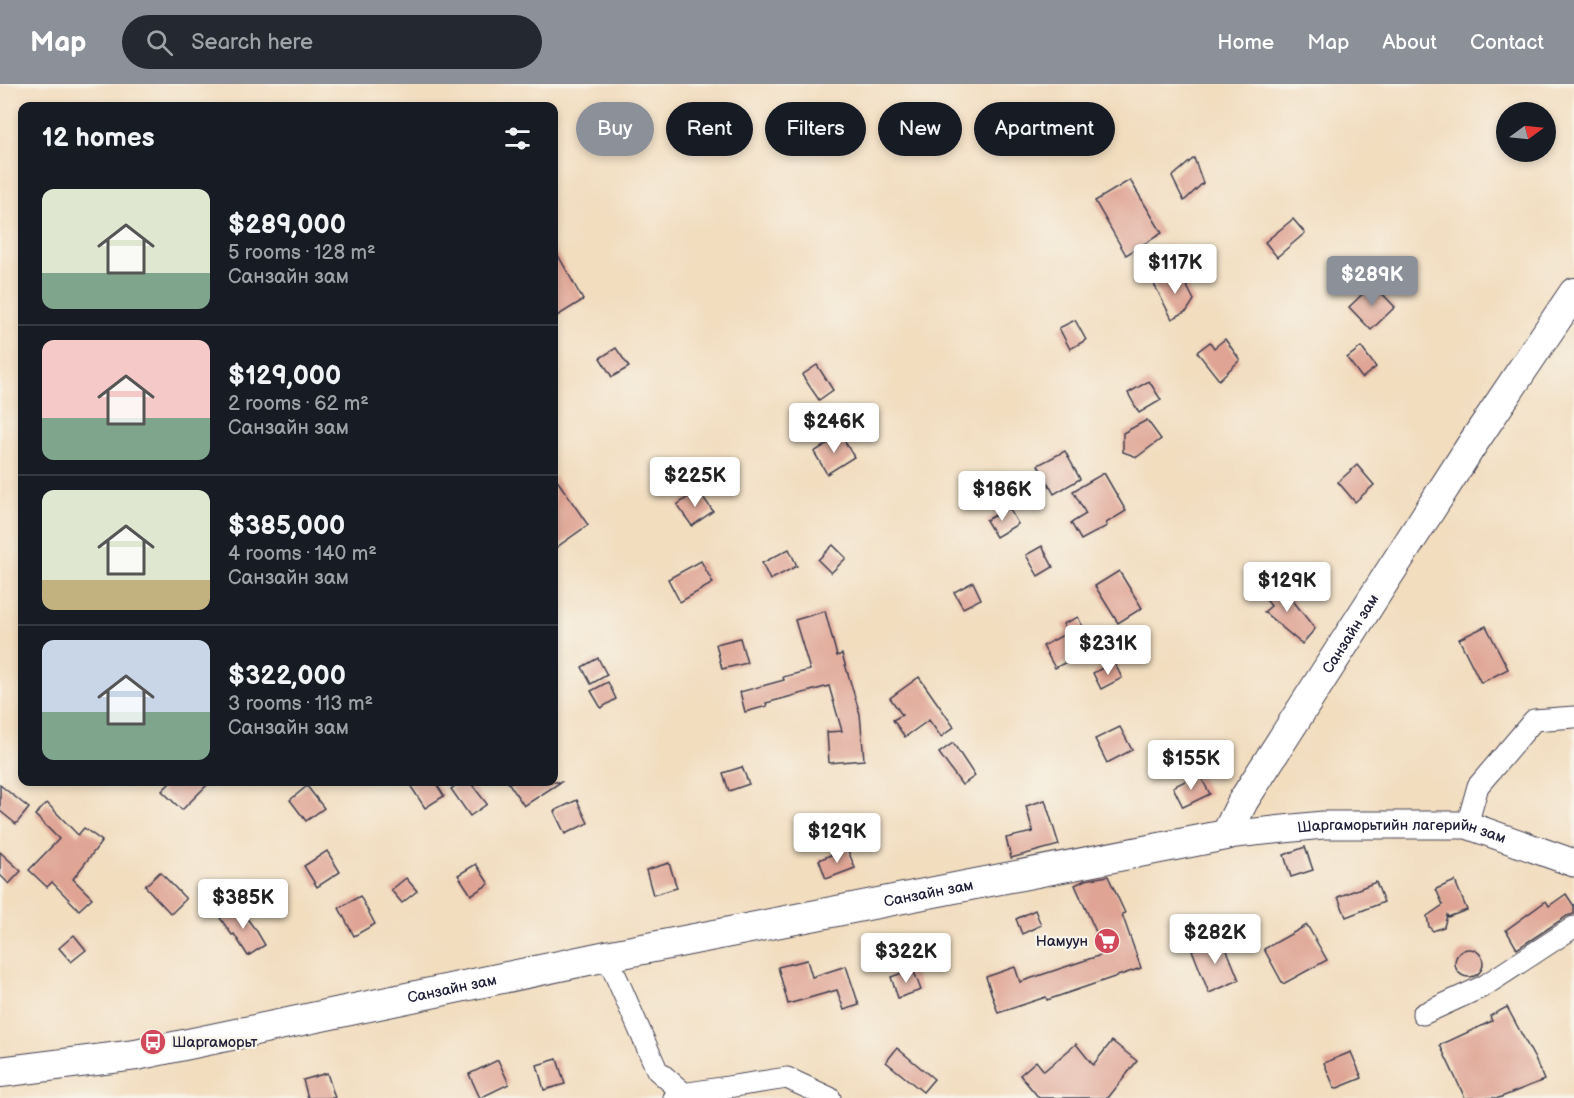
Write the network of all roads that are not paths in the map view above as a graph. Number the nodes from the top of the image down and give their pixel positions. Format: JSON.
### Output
{"nodes":[{"id":1,"x":1574,"y":293,"type":"edge"},
{"id":2,"x":1574,"y":717,"type":"edge"},
{"id":3,"x":1467,"y":825,"type":"junction"},
{"id":4,"x":1226,"y":835,"type":"junction"},
{"id":5,"x":1574,"y":863,"type":"edge"},
{"id":6,"x":1574,"y":927,"type":"edge"},
{"id":7,"x":607,"y":956,"type":"junction"},
{"id":8,"x":1423,"y":1014,"type":"dead end"},
{"id":9,"x":0,"y":1072,"type":"edge"},
{"id":10,"x":681,"y":1097,"type":"edge"},
{"id":11,"x":830,"y":1098,"type":"edge"}],
"edges":[{"from":1,"to":4,"type":"main road","name":"Санзайн зам"},
{"from":2,"to":3,"type":"street"},
{"from":3,"to":4,"type":"street","name":"Шаргаморьтийн лагерийн зам"},
{"from":3,"to":5,"type":"street","name":"Шаргаморьтийн лагерийн зам"},
{"from":4,"to":7,"type":"main road","name":"Санзайн зам"},
{"from":6,"to":8,"type":"street"},
{"from":7,"to":9,"type":"main road","name":"Санзайн зам"},
{"from":7,"to":10,"type":"street"},
{"from":10,"to":11,"type":"street"}]}
